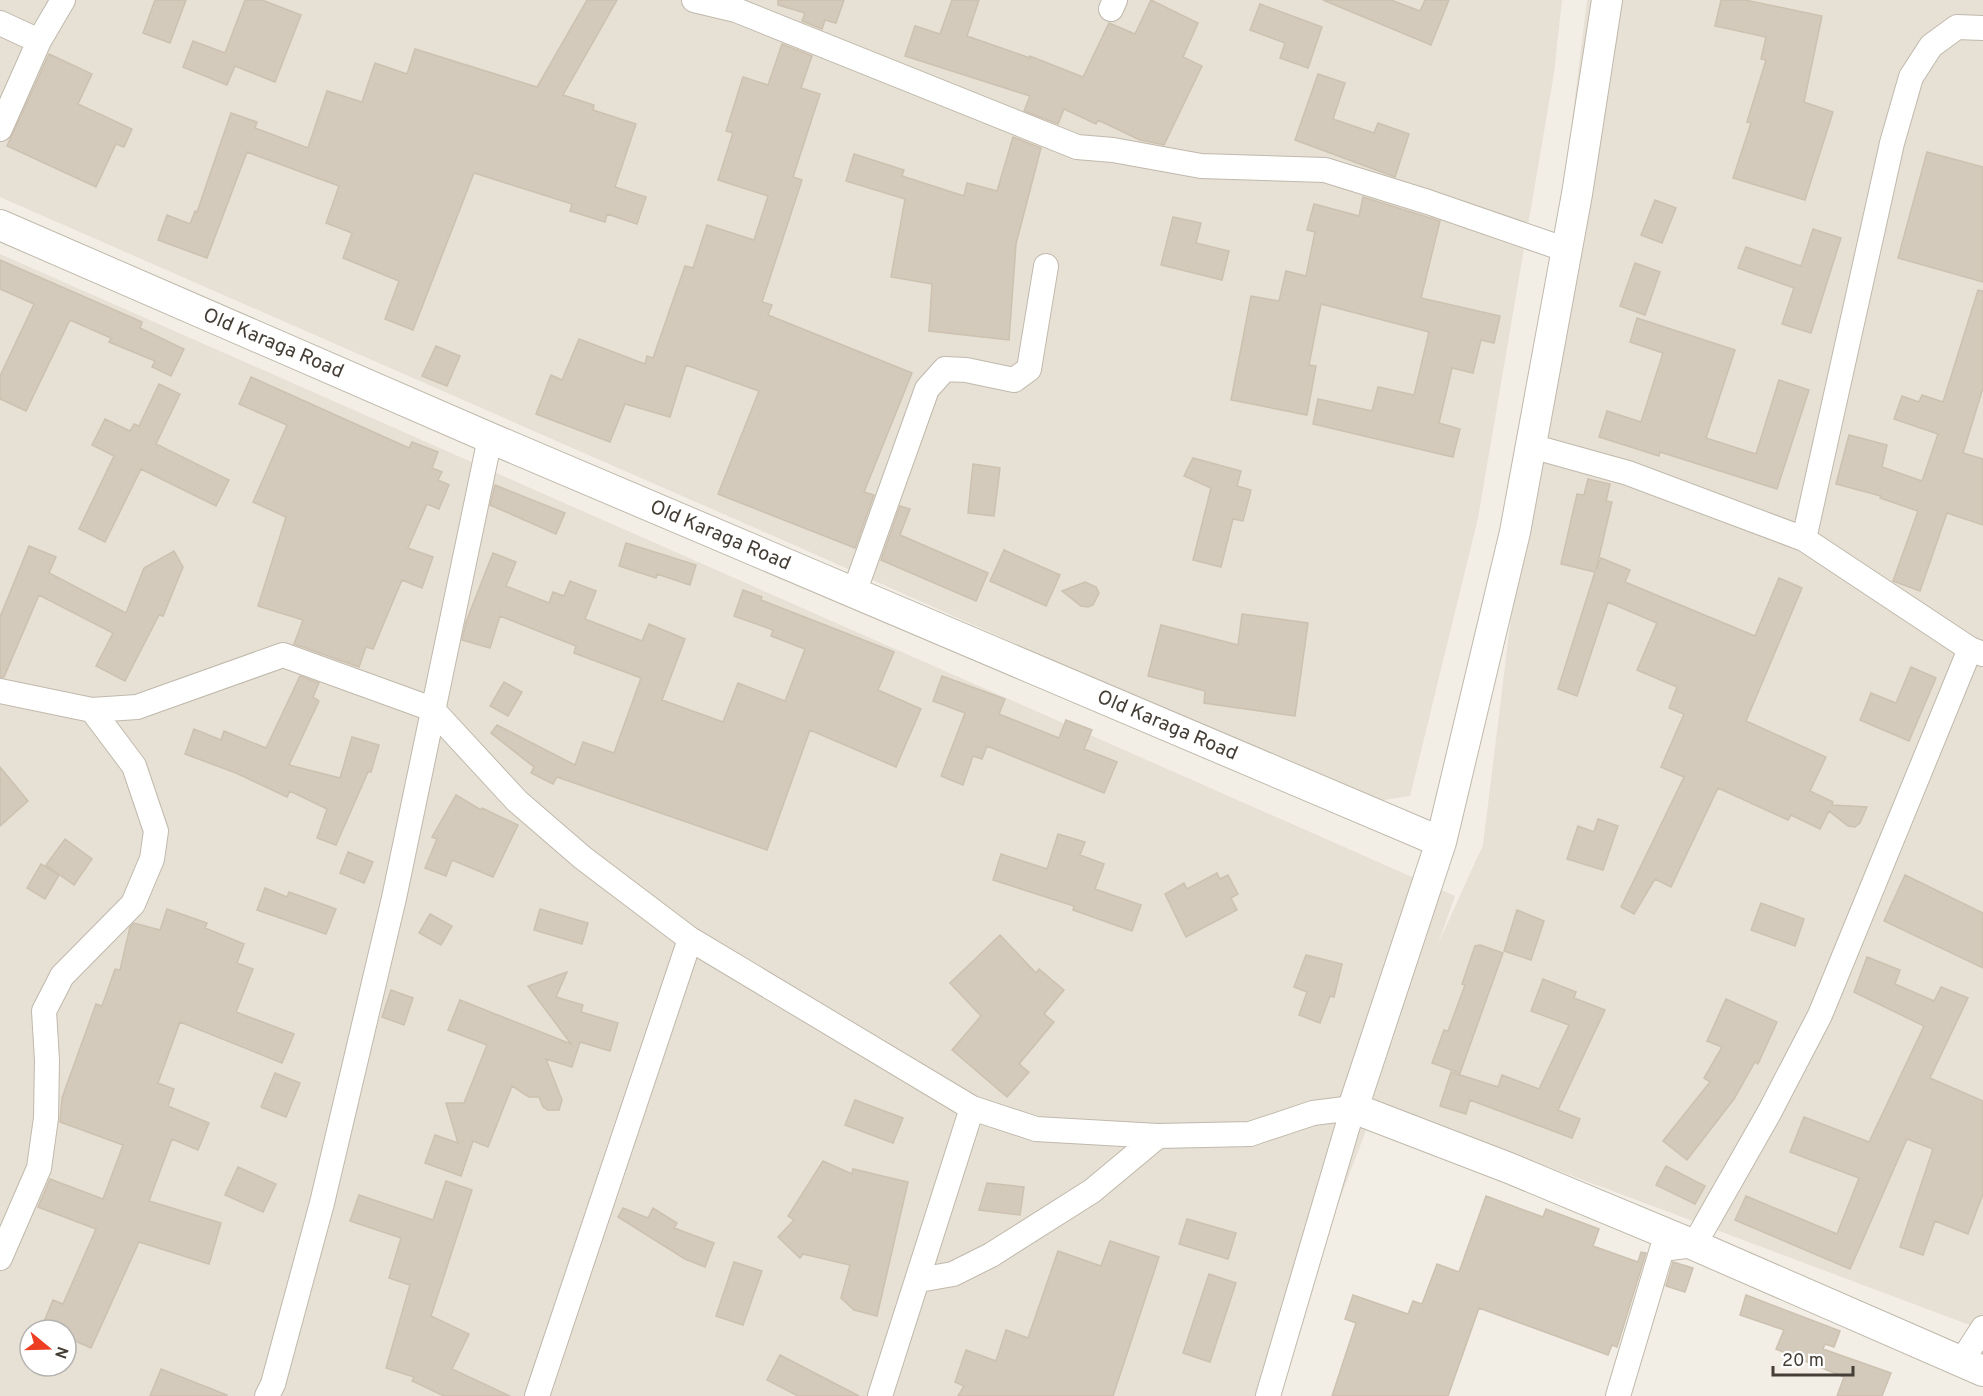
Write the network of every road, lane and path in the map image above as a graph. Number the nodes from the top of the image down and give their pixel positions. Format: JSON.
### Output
{"nodes":[{"id":1,"x":63,"y":0,"type":"edge"},
{"id":2,"x":694,"y":0,"type":"edge"},
{"id":3,"x":1607,"y":0,"type":"edge"},
{"id":4,"x":738,"y":5,"type":"edge"},
{"id":5,"x":0,"y":23,"type":"edge"},
{"id":6,"x":1983,"y":28,"type":"edge"},
{"id":7,"x":39,"y":41,"type":"junction"},
{"id":8,"x":0,"y":129,"type":"edge"},
{"id":9,"x":0,"y":225,"type":"edge"},
{"id":10,"x":1567,"y":250,"type":"junction"},
{"id":11,"x":1046,"y":266,"type":"dead end"},
{"id":12,"x":490,"y":438,"type":"junction"},
{"id":13,"x":1531,"y":446,"type":"junction"},
{"id":14,"x":1804,"y":539,"type":"junction"},
{"id":15,"x":854,"y":593,"type":"junction"},
{"id":16,"x":1977,"y":652,"type":"edge"},
{"id":17,"x":0,"y":691,"type":"edge"},
{"id":18,"x":432,"y":709,"type":"junction"},
{"id":19,"x":92,"y":710,"type":"junction"},
{"id":20,"x":1441,"y":842,"type":"junction"},
{"id":21,"x":690,"y":939,"type":"junction"},
{"id":22,"x":972,"y":1108,"type":"junction"},
{"id":23,"x":1353,"y":1108,"type":"junction"},
{"id":24,"x":1158,"y":1136,"type":"junction"},
{"id":25,"x":1694,"y":1245,"type":"junction"},
{"id":26,"x":0,"y":1258,"type":"edge"},
{"id":27,"x":919,"y":1280,"type":"junction"},
{"id":28,"x":1983,"y":1328,"type":"edge"},
{"id":29,"x":1972,"y":1366,"type":"edge"},
{"id":30,"x":267,"y":1396,"type":"edge"},
{"id":31,"x":537,"y":1396,"type":"edge"},
{"id":32,"x":880,"y":1396,"type":"edge"},
{"id":33,"x":1268,"y":1396,"type":"edge"},
{"id":34,"x":1618,"y":1396,"type":"edge"}],
"edges":[{"from":1,"to":7,"type":"street"},
{"from":2,"to":4,"type":"street"},
{"from":3,"to":10,"type":"street"},
{"from":4,"to":10,"type":"street"},
{"from":5,"to":7,"type":"street"},
{"from":6,"to":14,"type":"street"},
{"from":7,"to":8,"type":"street"},
{"from":9,"to":12,"type":"street","name":"Old Karaga Road"},
{"from":10,"to":13,"type":"street"},
{"from":11,"to":15,"type":"street"},
{"from":12,"to":15,"type":"street","name":"Old Karaga Road"},
{"from":12,"to":18,"type":"street"},
{"from":13,"to":14,"type":"street"},
{"from":13,"to":20,"type":"street"},
{"from":14,"to":16,"type":"street"},
{"from":15,"to":20,"type":"street","name":"Old Karaga Road"},
{"from":16,"to":25,"type":"street"},
{"from":17,"to":19,"type":"street"},
{"from":18,"to":19,"type":"street"},
{"from":18,"to":21,"type":"street"},
{"from":18,"to":30,"type":"street"},
{"from":19,"to":26,"type":"street"},
{"from":20,"to":23,"type":"street"},
{"from":21,"to":22,"type":"street"},
{"from":21,"to":31,"type":"street"},
{"from":22,"to":24,"type":"street"},
{"from":22,"to":27,"type":"street"},
{"from":23,"to":24,"type":"street"},
{"from":23,"to":25,"type":"street"},
{"from":23,"to":33,"type":"street"},
{"from":24,"to":27,"type":"street"},
{"from":25,"to":29,"type":"street"},
{"from":25,"to":34,"type":"street"},
{"from":27,"to":32,"type":"street"},
{"from":28,"to":29,"type":"street"}]}
